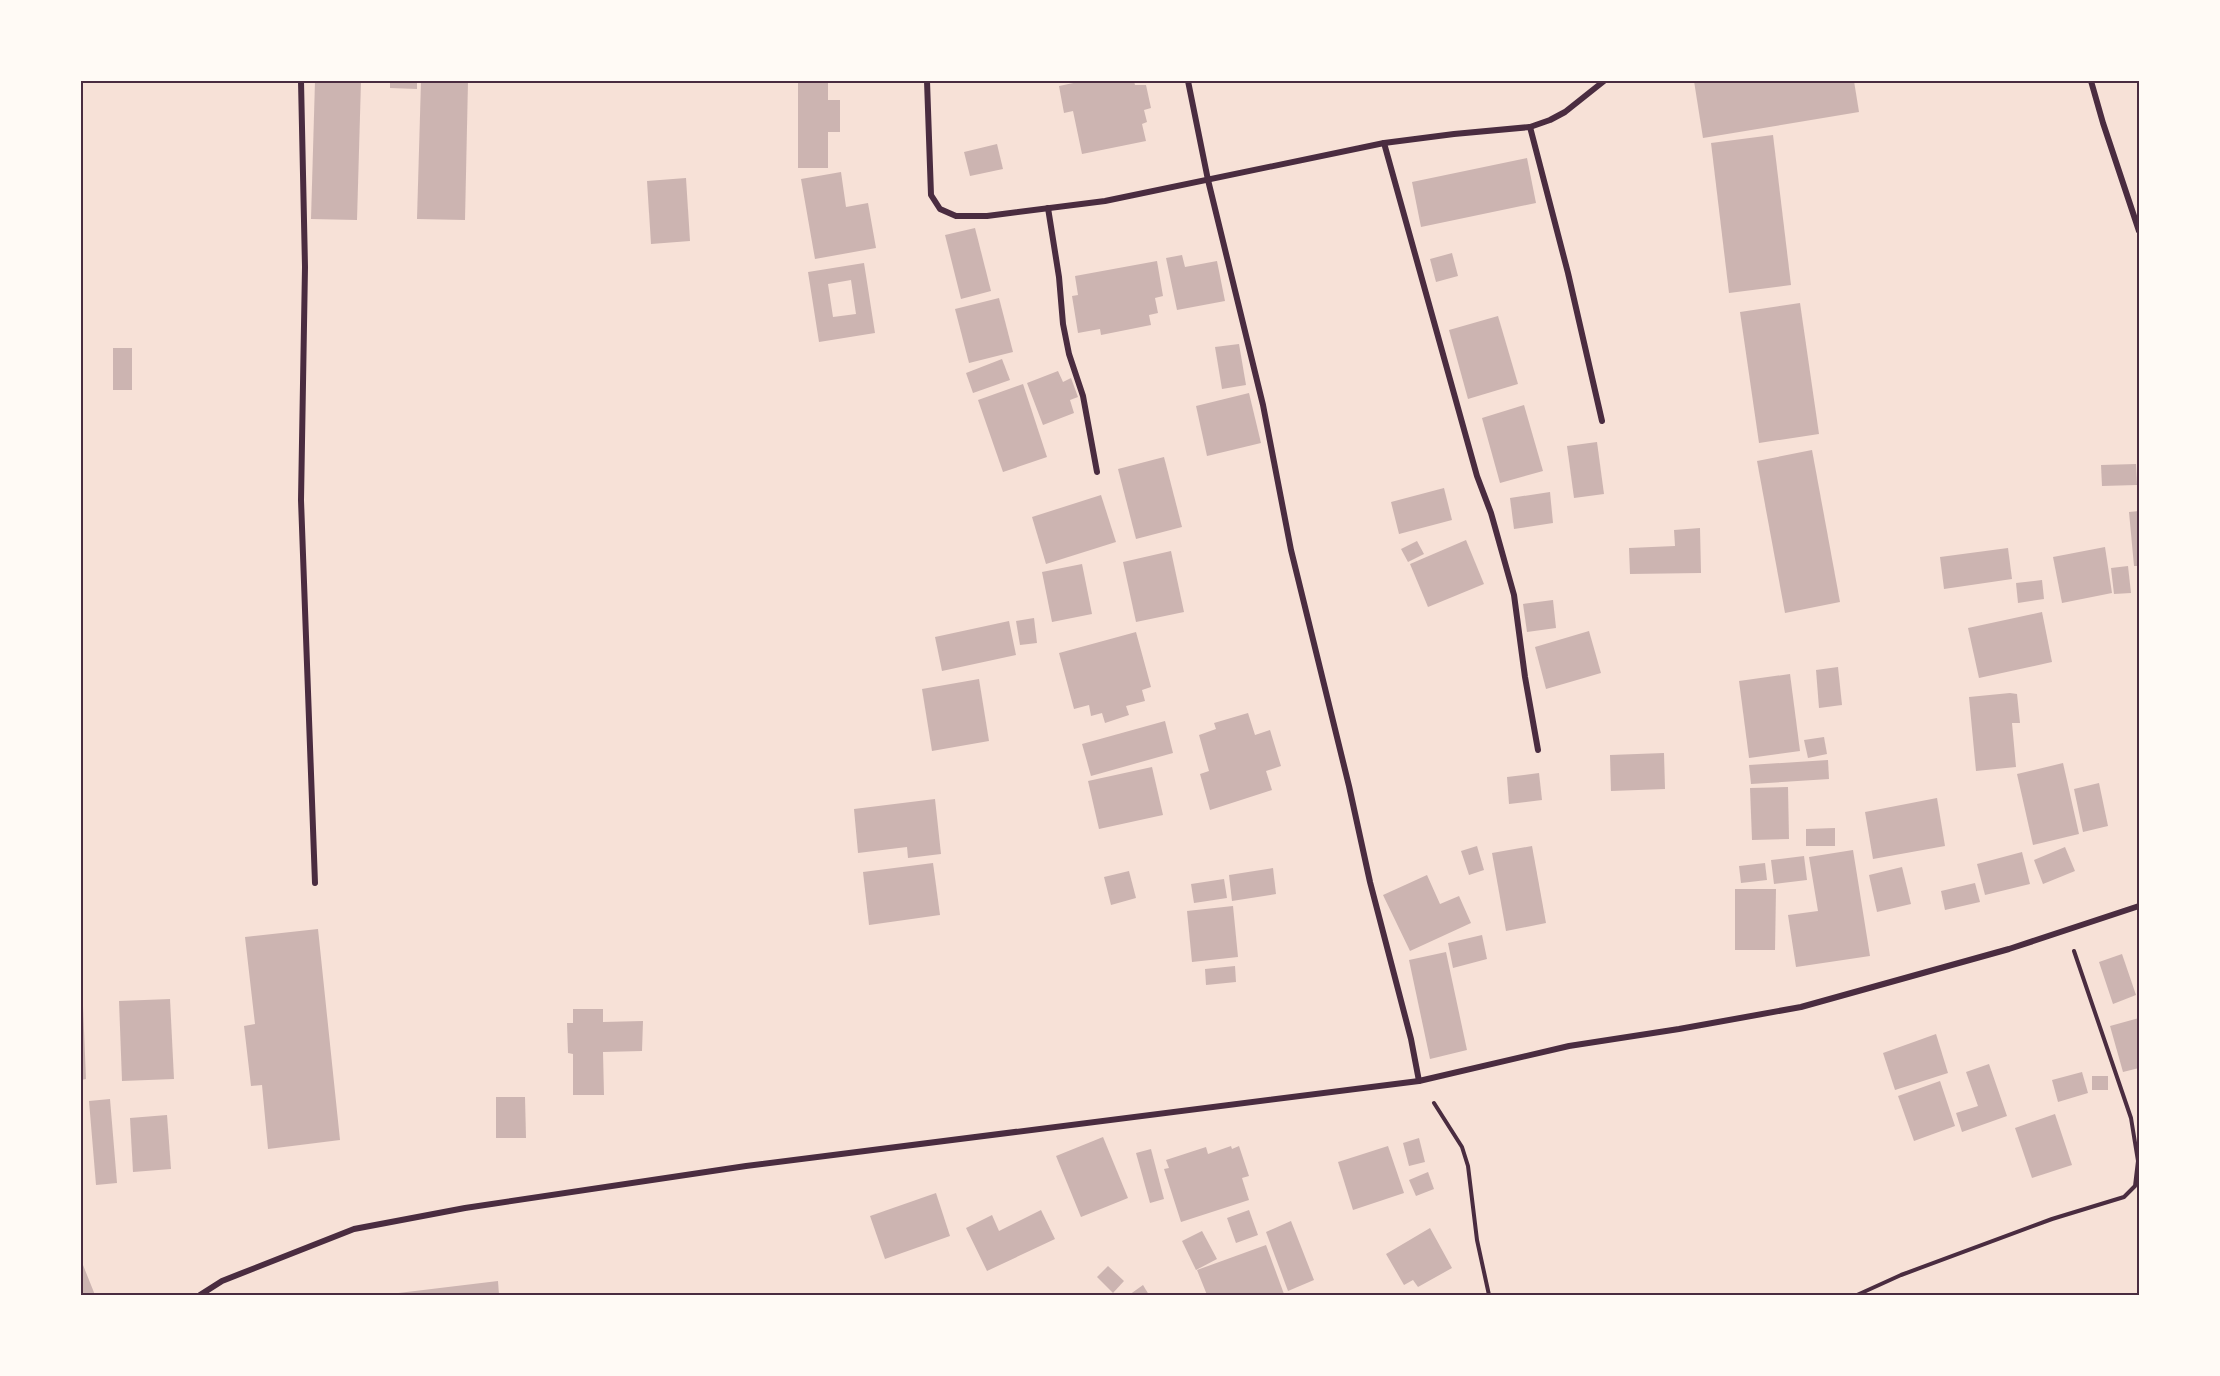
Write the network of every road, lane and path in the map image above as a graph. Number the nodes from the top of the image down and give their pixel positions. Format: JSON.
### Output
{"nodes":[{"id":1,"x":301,"y":81,"type":"edge"},
{"id":2,"x":927,"y":81,"type":"edge"},
{"id":3,"x":1188,"y":81,"type":"edge"},
{"id":4,"x":1604,"y":81,"type":"edge"},
{"id":5,"x":2091,"y":81,"type":"edge"},
{"id":6,"x":1530,"y":127,"type":"junction"},
{"id":7,"x":1384,"y":143,"type":"junction"},
{"id":8,"x":1208,"y":180,"type":"junction"},
{"id":9,"x":1048,"y":208,"type":"junction"},
{"id":10,"x":2139,"y":231,"type":"edge"},
{"id":11,"x":1602,"y":422,"type":"dead end"},
{"id":12,"x":1097,"y":472,"type":"dead end"},
{"id":13,"x":1538,"y":750,"type":"dead end"},
{"id":14,"x":315,"y":883,"type":"dead end"},
{"id":15,"x":2139,"y":906,"type":"edge"},
{"id":16,"x":2067,"y":930,"type":"junction"},
{"id":17,"x":1419,"y":1081,"type":"junction"},
{"id":18,"x":200,"y":1295,"type":"edge"},
{"id":19,"x":1489,"y":1295,"type":"edge"},
{"id":20,"x":1857,"y":1295,"type":"edge"}],
"edges":[{"from":1,"to":14,"type":"street"},
{"from":2,"to":9,"type":"street"},
{"from":3,"to":8,"type":"street"},
{"from":4,"to":6,"type":"street"},
{"from":5,"to":10,"type":"street"},
{"from":6,"to":7,"type":"street"},
{"from":6,"to":11,"type":"street"},
{"from":7,"to":8,"type":"street"},
{"from":7,"to":13,"type":"street"},
{"from":8,"to":9,"type":"street"},
{"from":8,"to":17,"type":"street"},
{"from":9,"to":12,"type":"street"},
{"from":15,"to":16,"type":"street"},
{"from":16,"to":17,"type":"street"},
{"from":16,"to":20,"type":"path"},
{"from":17,"to":18,"type":"street"},
{"from":17,"to":19,"type":"path"}]}
